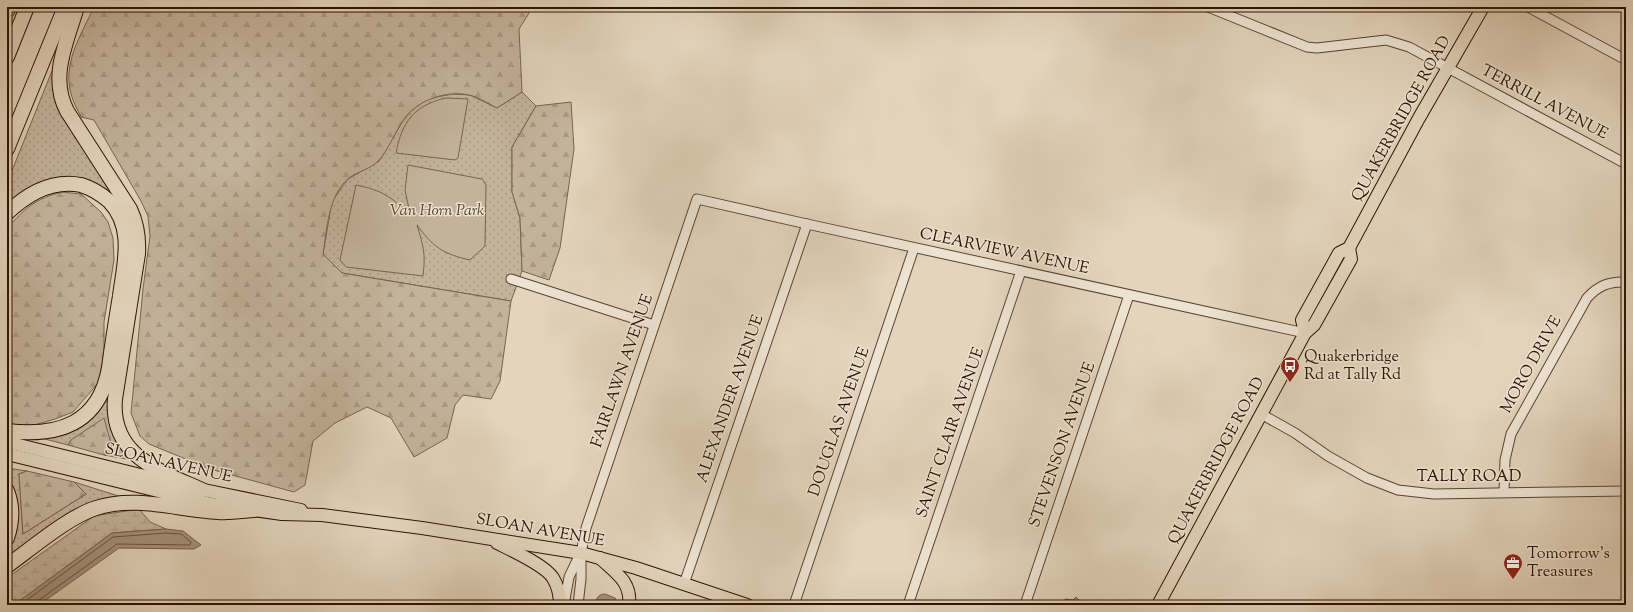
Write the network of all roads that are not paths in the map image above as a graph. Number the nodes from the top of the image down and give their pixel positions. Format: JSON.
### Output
{"nodes":[{"id":1,"x":9,"y":7,"type":"edge"},
{"id":2,"x":27,"y":7,"type":"edge"},
{"id":3,"x":65,"y":7,"type":"edge"},
{"id":4,"x":77,"y":7,"type":"edge"},
{"id":5,"x":1208,"y":7,"type":"edge"},
{"id":6,"x":1484,"y":7,"type":"edge"},
{"id":7,"x":1528,"y":7,"type":"edge"},
{"id":8,"x":7,"y":11,"type":"edge"},
{"id":9,"x":7,"y":57,"type":"edge"},
{"id":10,"x":1626,"y":60,"type":"edge"},
{"id":11,"x":1448,"y":68,"type":"junction"},
{"id":12,"x":7,"y":149,"type":"edge"},
{"id":13,"x":1626,"y":164,"type":"edge"},
{"id":14,"x":697,"y":199,"type":"joint"},
{"id":15,"x":7,"y":213,"type":"edge"},
{"id":16,"x":807,"y":224,"type":"junction"},
{"id":17,"x":914,"y":248,"type":"junction"},
{"id":18,"x":1021,"y":271,"type":"junction"},
{"id":19,"x":511,"y":279,"type":"dead end"},
{"id":20,"x":1626,"y":282,"type":"edge"},
{"id":21,"x":1129,"y":295,"type":"junction"},
{"id":22,"x":654,"y":325,"type":"junction"},
{"id":23,"x":1305,"y":333,"type":"junction"},
{"id":24,"x":1261,"y":414,"type":"junction"},
{"id":25,"x":7,"y":431,"type":"edge"},
{"id":26,"x":7,"y":442,"type":"edge"},
{"id":27,"x":7,"y":454,"type":"edge"},
{"id":28,"x":202,"y":490,"type":"junction"},
{"id":29,"x":7,"y":491,"type":"edge"},
{"id":30,"x":1626,"y":491,"type":"edge"},
{"id":31,"x":1504,"y":492,"type":"junction"},
{"id":32,"x":254,"y":510,"type":"junction"},
{"id":33,"x":322,"y":515,"type":"junction"},
{"id":34,"x":7,"y":538,"type":"edge"},
{"id":35,"x":489,"y":538,"type":"junction"},
{"id":36,"x":581,"y":553,"type":"junction"},
{"id":37,"x":599,"y":557,"type":"junction"},
{"id":38,"x":7,"y":566,"type":"edge"},
{"id":39,"x":684,"y":584,"type":"junction"},
{"id":40,"x":560,"y":605,"type":"edge"},
{"id":41,"x":564,"y":605,"type":"edge"},
{"id":42,"x":578,"y":605,"type":"edge"},
{"id":43,"x":629,"y":605,"type":"edge"},
{"id":44,"x":747,"y":605,"type":"edge"},
{"id":45,"x":794,"y":605,"type":"edge"},
{"id":46,"x":908,"y":605,"type":"edge"},
{"id":47,"x":1025,"y":605,"type":"edge"},
{"id":48,"x":1158,"y":605,"type":"edge"}],
"edges":[{"from":1,"to":8,"type":"highway"},
{"from":2,"to":9,"type":"highway"},
{"from":3,"to":12,"type":"highway"},
{"from":4,"to":28,"type":"highway"},
{"from":5,"to":11,"type":"street","name":"TERRILL AVENUE"},
{"from":6,"to":11,"type":"main road","name":"QUAKERBRIDGE ROAD"},
{"from":7,"to":10,"type":"street"},
{"from":11,"to":13,"type":"street","name":"TERRILL AVENUE"},
{"from":11,"to":23,"type":"main road","name":"QUAKERBRIDGE ROAD"},
{"from":14,"to":16,"type":"street","name":"CLEARVIEW AVENUE"},
{"from":14,"to":22,"type":"street","name":"FAIRLAWN AVENUE"},
{"from":15,"to":25,"type":"highway"},
{"from":16,"to":17,"type":"street","name":"CLEARVIEW AVENUE"},
{"from":16,"to":39,"type":"street","name":"ALEXANDER AVENUE"},
{"from":17,"to":18,"type":"street","name":"CLEARVIEW AVENUE"},
{"from":17,"to":45,"type":"street","name":"DOUGLAS AVENUE"},
{"from":18,"to":21,"type":"street","name":"CLEARVIEW AVENUE"},
{"from":18,"to":46,"type":"street","name":"SAINT CLAIR AVENUE"},
{"from":19,"to":22,"type":"street"},
{"from":20,"to":31,"type":"street","name":"MORO DRIVE"},
{"from":21,"to":23,"type":"street","name":"CLEARVIEW AVENUE"},
{"from":21,"to":47,"type":"street","name":"STEVENSON AVENUE"},
{"from":22,"to":36,"type":"street","name":"FAIRLAWN AVENUE"},
{"from":23,"to":24,"type":"main road","name":"QUAKERBRIDGE ROAD"},
{"from":24,"to":31,"type":"street","name":"TALLY ROAD"},
{"from":24,"to":48,"type":"main road","name":"QUAKERBRIDGE ROAD"},
{"from":26,"to":28,"type":"main road","name":"SLOAN AVENUE"},
{"from":27,"to":32,"type":"main road","name":"SLOAN AVENUE"},
{"from":28,"to":33,"type":"main road","name":"SLOAN AVENUE"},
{"from":29,"to":34,"type":"highway"},
{"from":30,"to":31,"type":"street","name":"TALLY ROAD"},
{"from":32,"to":33,"type":"main road","name":"SLOAN AVENUE"},
{"from":32,"to":38,"type":"highway"},
{"from":33,"to":35,"type":"main road","name":"SLOAN AVENUE"},
{"from":35,"to":36,"type":"main road","name":"SLOAN AVENUE"},
{"from":35,"to":40,"type":"main road"},
{"from":36,"to":37,"type":"main road","name":"SLOAN AVENUE"},
{"from":36,"to":41,"type":"street","name":"FAIRLAWN AVENUE"},
{"from":36,"to":42,"type":"street","name":"FAIRLAWN AVENUE"},
{"from":37,"to":39,"type":"main road","name":"SLOAN AVENUE"},
{"from":37,"to":43,"type":"main road"},
{"from":39,"to":44,"type":"main road","name":"SLOAN AVENUE"}]}
